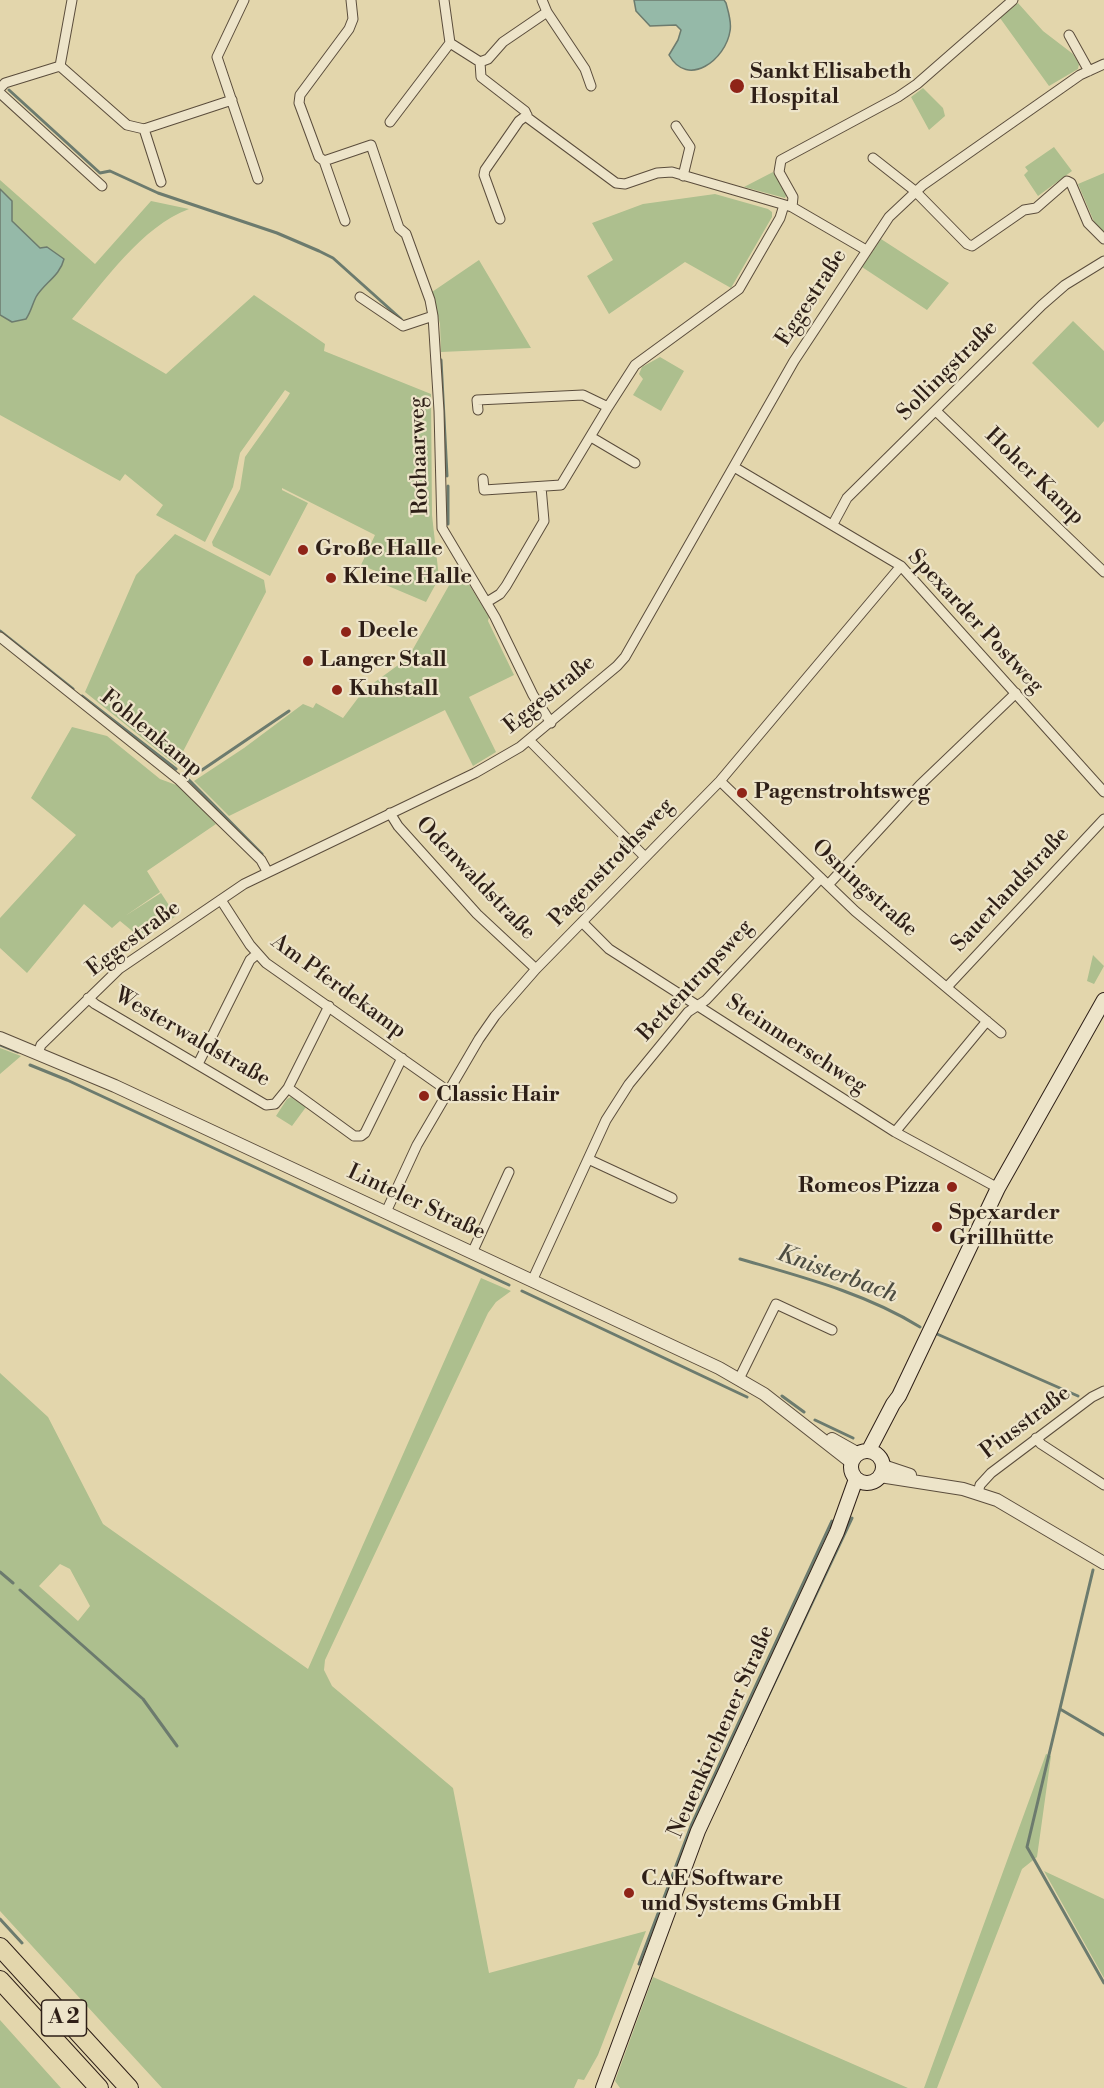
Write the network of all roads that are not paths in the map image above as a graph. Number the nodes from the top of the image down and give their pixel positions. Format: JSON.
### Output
{"nodes":[{"id":1,"x":72,"y":0,"type":"edge"},
{"id":2,"x":244,"y":0,"type":"edge"},
{"id":3,"x":351,"y":0,"type":"edge"},
{"id":4,"x":444,"y":0,"type":"edge"},
{"id":5,"x":542,"y":0,"type":"edge"},
{"id":6,"x":1013,"y":0,"type":"edge"},
{"id":7,"x":547,"y":12,"type":"junction"},
{"id":8,"x":1069,"y":35,"type":"dead end"},
{"id":9,"x":450,"y":44,"type":"junction"},
{"id":10,"x":480,"y":62,"type":"junction"},
{"id":11,"x":1104,"y":64,"type":"edge"},
{"id":12,"x":60,"y":66,"type":"junction"},
{"id":13,"x":1089,"y":71,"type":"junction"},
{"id":14,"x":591,"y":86,"type":"dead end"},
{"id":15,"x":0,"y":88,"type":"edge"},
{"id":16,"x":0,"y":93,"type":"edge"},
{"id":17,"x":232,"y":100,"type":"junction"},
{"id":18,"x":526,"y":115,"type":"junction"},
{"id":19,"x":390,"y":122,"type":"dead end"},
{"id":20,"x":676,"y":126,"type":"dead end"},
{"id":21,"x":144,"y":129,"type":"junction"},
{"id":22,"x":873,"y":158,"type":"dead end"},
{"id":23,"x":324,"y":161,"type":"junction"},
{"id":24,"x":683,"y":176,"type":"junction"},
{"id":25,"x":258,"y":179,"type":"dead end"},
{"id":26,"x":161,"y":182,"type":"dead end"},
{"id":27,"x":102,"y":186,"type":"dead end"},
{"id":28,"x":915,"y":191,"type":"junction"},
{"id":29,"x":788,"y":206,"type":"junction"},
{"id":30,"x":500,"y":219,"type":"dead end"},
{"id":31,"x":345,"y":221,"type":"dead end"},
{"id":32,"x":1104,"y":239,"type":"edge"},
{"id":33,"x":866,"y":250,"type":"junction"},
{"id":34,"x":1104,"y":261,"type":"edge"},
{"id":35,"x":360,"y":297,"type":"dead end"},
{"id":36,"x":433,"y":316,"type":"junction"},
{"id":37,"x":608,"y":407,"type":"junction"},
{"id":38,"x":478,"y":410,"type":"dead end"},
{"id":39,"x":936,"y":411,"type":"junction"},
{"id":40,"x":591,"y":437,"type":"junction"},
{"id":41,"x":635,"y":463,"type":"dead end"},
{"id":42,"x":734,"y":467,"type":"junction"},
{"id":43,"x":483,"y":478,"type":"dead end"},
{"id":44,"x":542,"y":487,"type":"junction"},
{"id":45,"x":833,"y":524,"type":"junction"},
{"id":46,"x":901,"y":566,"type":"junction"},
{"id":47,"x":1104,"y":572,"type":"edge"},
{"id":48,"x":487,"y":602,"type":"junction"},
{"id":49,"x":0,"y":637,"type":"edge"},
{"id":50,"x":1016,"y":693,"type":"junction"},
{"id":51,"x":551,"y":723,"type":"junction"},
{"id":52,"x":530,"y":741,"type":"junction"},
{"id":53,"x":720,"y":781,"type":"junction"},
{"id":54,"x":1104,"y":792,"type":"edge"},
{"id":55,"x":390,"y":813,"type":"junction"},
{"id":56,"x":1104,"y":819,"type":"edge"},
{"id":57,"x":645,"y":857,"type":"junction"},
{"id":58,"x":267,"y":871,"type":"junction"},
{"id":59,"x":824,"y":881,"type":"junction"},
{"id":60,"x":221,"y":900,"type":"junction"},
{"id":61,"x":582,"y":922,"type":"junction"},
{"id":62,"x":257,"y":954,"type":"junction"},
{"id":63,"x":536,"y":969,"type":"junction"},
{"id":64,"x":947,"y":987,"type":"junction"},
{"id":65,"x":88,"y":998,"type":"junction"},
{"id":66,"x":1104,"y":1000,"type":"edge"},
{"id":67,"x":329,"y":1005,"type":"junction"},
{"id":68,"x":697,"y":1005,"type":"junction"},
{"id":69,"x":987,"y":1021,"type":"junction"},
{"id":70,"x":1001,"y":1033,"type":"dead end"},
{"id":71,"x":0,"y":1038,"type":"edge"},
{"id":72,"x":38,"y":1053,"type":"junction"},
{"id":73,"x":402,"y":1058,"type":"junction"},
{"id":74,"x":198,"y":1064,"type":"junction"},
{"id":75,"x":288,"y":1089,"type":"junction"},
{"id":76,"x":448,"y":1091,"type":"junction"},
{"id":77,"x":895,"y":1132,"type":"junction"},
{"id":78,"x":588,"y":1159,"type":"junction"},
{"id":79,"x":509,"y":1172,"type":"dead end"},
{"id":80,"x":998,"y":1188,"type":"junction"},
{"id":81,"x":672,"y":1198,"type":"dead end"},
{"id":82,"x":386,"y":1212,"type":"junction"},
{"id":83,"x":472,"y":1253,"type":"junction"},
{"id":84,"x":532,"y":1281,"type":"junction"},
{"id":85,"x":832,"y":1330,"type":"dead end"},
{"id":86,"x":739,"y":1379,"type":"junction"},
{"id":87,"x":1104,"y":1391,"type":"edge"},
{"id":88,"x":1036,"y":1438,"type":"junction"},
{"id":89,"x":870,"y":1460,"type":"junction"},
{"id":90,"x":861,"y":1481,"type":"junction"},
{"id":91,"x":1104,"y":1485,"type":"edge"},
{"id":92,"x":978,"y":1493,"type":"junction"},
{"id":93,"x":1104,"y":1563,"type":"edge"},
{"id":94,"x":0,"y":1947,"type":"edge"},
{"id":95,"x":0,"y":1980,"type":"edge"},
{"id":96,"x":99,"y":2088,"type":"edge"},
{"id":97,"x":129,"y":2088,"type":"edge"},
{"id":98,"x":603,"y":2088,"type":"edge"}],
"edges":[{"from":1,"to":12,"type":"street"},
{"from":2,"to":17,"type":"street"},
{"from":3,"to":23,"type":"street"},
{"from":4,"to":9,"type":"street"},
{"from":5,"to":7,"type":"street"},
{"from":6,"to":29,"type":"street"},
{"from":7,"to":10,"type":"street"},
{"from":7,"to":14,"type":"street"},
{"from":8,"to":13,"type":"street"},
{"from":9,"to":10,"type":"street"},
{"from":9,"to":19,"type":"street"},
{"from":10,"to":18,"type":"street"},
{"from":11,"to":13,"type":"street","name":"Eggestraße"},
{"from":12,"to":15,"type":"street"},
{"from":12,"to":21,"type":"street"},
{"from":13,"to":28,"type":"street","name":"Eggestraße"},
{"from":16,"to":27,"type":"street"},
{"from":17,"to":21,"type":"street"},
{"from":17,"to":25,"type":"street"},
{"from":18,"to":24,"type":"street"},
{"from":18,"to":30,"type":"street"},
{"from":20,"to":24,"type":"street"},
{"from":21,"to":26,"type":"street"},
{"from":22,"to":28,"type":"street"},
{"from":23,"to":31,"type":"street"},
{"from":23,"to":36,"type":"street","name":"Rothaarweg"},
{"from":24,"to":29,"type":"street"},
{"from":28,"to":32,"type":"street"},
{"from":28,"to":33,"type":"street","name":"Eggestraße"},
{"from":29,"to":33,"type":"street"},
{"from":29,"to":37,"type":"street"},
{"from":33,"to":42,"type":"street","name":"Eggestraße"},
{"from":34,"to":39,"type":"street","name":"Sollingstraße"},
{"from":35,"to":36,"type":"street"},
{"from":36,"to":48,"type":"street","name":"Rothaarweg"},
{"from":37,"to":38,"type":"street"},
{"from":37,"to":40,"type":"street"},
{"from":39,"to":45,"type":"street","name":"Sollingstraße"},
{"from":39,"to":47,"type":"street","name":"Hoher Kamp"},
{"from":40,"to":41,"type":"street"},
{"from":40,"to":44,"type":"street"},
{"from":42,"to":45,"type":"street","name":"Spexarder Postweg"},
{"from":42,"to":51,"type":"street","name":"Eggestraße"},
{"from":43,"to":44,"type":"street"},
{"from":44,"to":48,"type":"street"},
{"from":45,"to":46,"type":"street","name":"Spexarder Postweg"},
{"from":46,"to":50,"type":"street","name":"Spexarder Postweg"},
{"from":46,"to":53,"type":"street","name":"Pagenstrothsweg"},
{"from":48,"to":51,"type":"street","name":"Rothaarweg"},
{"from":49,"to":58,"type":"street","name":"Fohlenkamp"},
{"from":50,"to":54,"type":"street","name":"Spexarder Postweg"},
{"from":50,"to":59,"type":"street","name":"Bettentrupsweg"},
{"from":51,"to":52,"type":"street","name":"Eggestraße"},
{"from":52,"to":55,"type":"street","name":"Eggestraße"},
{"from":52,"to":57,"type":"street"},
{"from":53,"to":57,"type":"street","name":"Pagenstrothsweg"},
{"from":53,"to":59,"type":"street","name":"Osningstraße"},
{"from":55,"to":58,"type":"street","name":"Eggestraße"},
{"from":55,"to":63,"type":"street","name":"Odenwaldstraße"},
{"from":56,"to":64,"type":"street","name":"Sauerlandstraße"},
{"from":57,"to":61,"type":"street","name":"Pagenstrothsweg"},
{"from":58,"to":60,"type":"street","name":"Eggestraße"},
{"from":59,"to":64,"type":"street","name":"Osningstraße"},
{"from":59,"to":68,"type":"street","name":"Bettentrupsweg"},
{"from":60,"to":62,"type":"street","name":"Am Pferdekamp"},
{"from":60,"to":65,"type":"street","name":"Eggestraße"},
{"from":61,"to":63,"type":"street","name":"Pagenstrothsweg"},
{"from":61,"to":68,"type":"street","name":"Steinmerschweg"},
{"from":62,"to":67,"type":"street","name":"Am Pferdekamp"},
{"from":62,"to":74,"type":"street"},
{"from":63,"to":76,"type":"street","name":"Pagenstrothsweg"},
{"from":64,"to":69,"type":"street","name":"Osningstraße"},
{"from":65,"to":72,"type":"street","name":"Eggestraße"},
{"from":65,"to":74,"type":"street","name":"Westerwaldstraße"},
{"from":66,"to":80,"type":"main road"},
{"from":67,"to":73,"type":"street","name":"Am Pferdekamp"},
{"from":67,"to":75,"type":"street","name":"Westerwaldstraße"},
{"from":68,"to":77,"type":"street","name":"Steinmerschweg"},
{"from":68,"to":78,"type":"street","name":"Bettentrupsweg"},
{"from":69,"to":70,"type":"street","name":"Osningstraße"},
{"from":69,"to":77,"type":"street"},
{"from":71,"to":72,"type":"street","name":"Linteler Straße"},
{"from":72,"to":82,"type":"street","name":"Linteler Straße"},
{"from":73,"to":75,"type":"street"},
{"from":73,"to":76,"type":"street","name":"Am Pferdekamp"},
{"from":74,"to":75,"type":"street","name":"Westerwaldstraße"},
{"from":76,"to":82,"type":"street","name":"Pagenstrothsweg"},
{"from":77,"to":80,"type":"street","name":"Steinmerschweg"},
{"from":78,"to":81,"type":"street"},
{"from":78,"to":84,"type":"street","name":"Bettentrupsweg"},
{"from":79,"to":83,"type":"street"},
{"from":80,"to":89,"type":"main road"},
{"from":82,"to":83,"type":"street","name":"Linteler Straße"},
{"from":83,"to":84,"type":"street","name":"Linteler Straße"},
{"from":84,"to":86,"type":"street","name":"Linteler Straße"},
{"from":85,"to":86,"type":"street"},
{"from":86,"to":89,"type":"street","name":"Linteler Straße"},
{"from":87,"to":88,"type":"street","name":"Piusstraße"},
{"from":88,"to":91,"type":"street"},
{"from":88,"to":92,"type":"street","name":"Piusstraße"},
{"from":89,"to":90,"type":"main road"},
{"from":89,"to":90,"type":"main road"},
{"from":89,"to":92,"type":"street","name":"Linteler Straße"},
{"from":90,"to":98,"type":"main road","name":"Neuenkirchener Straße"},
{"from":92,"to":93,"type":"street","name":"Linteler Straße"},
{"from":94,"to":97,"type":"highway","number":"A 2"},
{"from":95,"to":96,"type":"highway","number":"A 2"}]}
